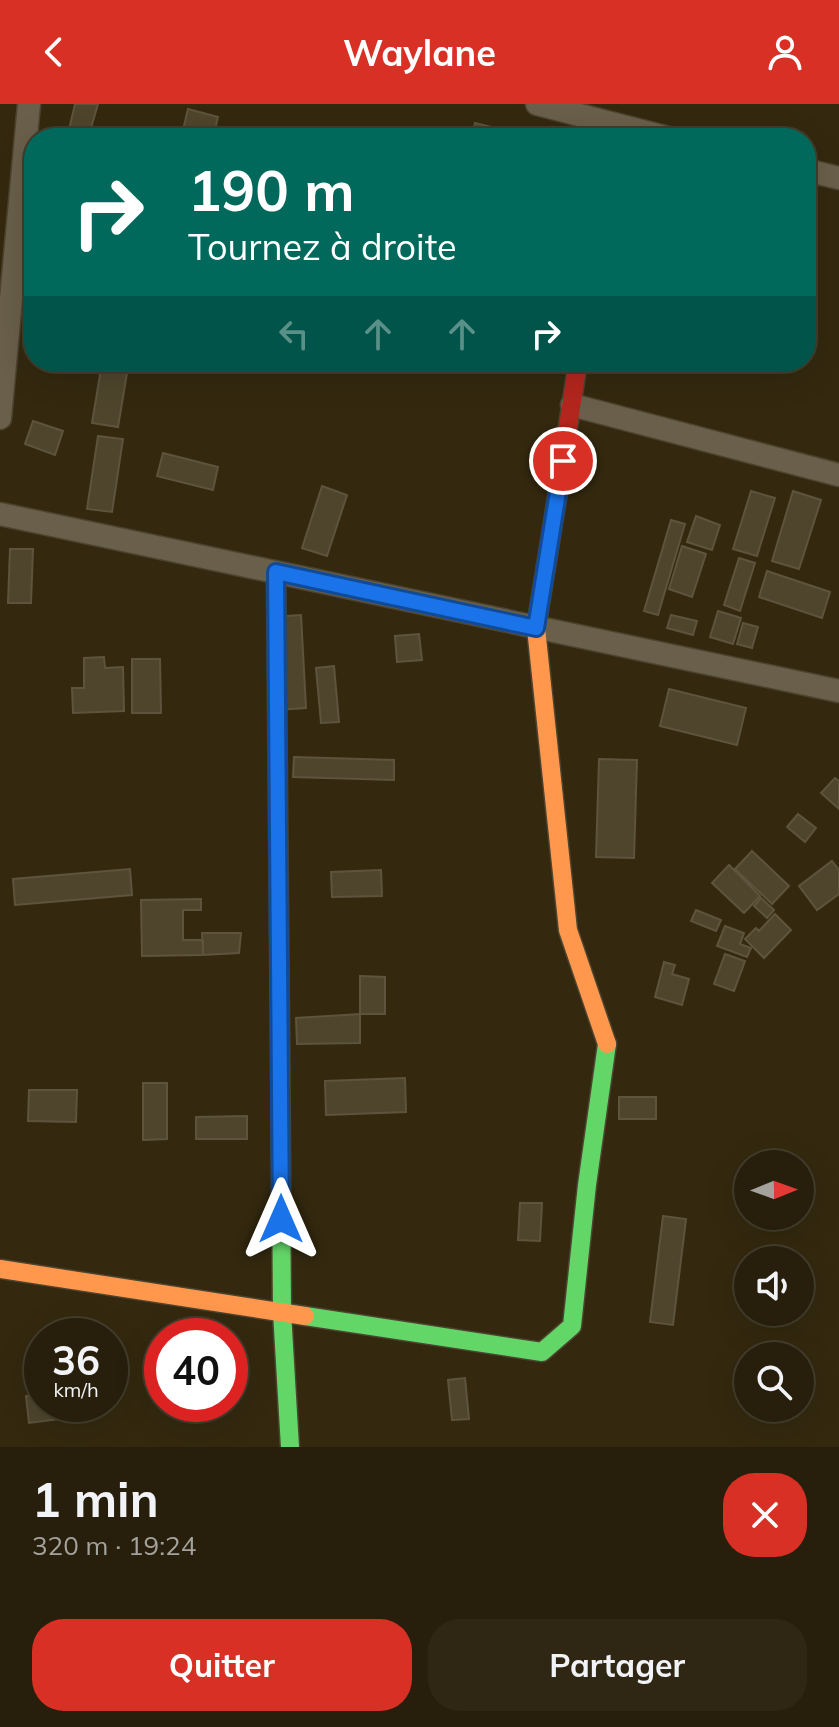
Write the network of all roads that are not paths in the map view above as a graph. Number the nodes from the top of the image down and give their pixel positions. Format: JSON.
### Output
{"nodes":[{"id":1,"x":29,"y":104,"type":"edge"},
{"id":2,"x":537,"y":104,"type":"edge"},
{"id":3,"x":597,"y":121,"type":"edge"},
{"id":4,"x":29,"y":128,"type":"edge"},
{"id":5,"x":627,"y":128,"type":"edge"},
{"id":6,"x":816,"y":172,"type":"edge"},
{"id":7,"x":839,"y":178,"type":"edge"},
{"id":8,"x":24,"y":214,"type":"edge"},
{"id":9,"x":577,"y":372,"type":"edge"},
{"id":10,"x":572,"y":405,"type":"junction"},
{"id":11,"x":0,"y":418,"type":"edge"},
{"id":12,"x":839,"y":475,"type":"edge"},
{"id":13,"x":0,"y":514,"type":"edge"},
{"id":14,"x":276,"y":572,"type":"junction"},
{"id":15,"x":536,"y":628,"type":"junction"},
{"id":16,"x":839,"y":691,"type":"edge"},
{"id":17,"x":0,"y":1269,"type":"edge"},
{"id":18,"x":282,"y":1312,"type":"junction"},
{"id":19,"x":290,"y":1447,"type":"edge"}],
"edges":[{"from":1,"to":4,"type":"street"},
{"from":2,"to":3,"type":"street"},
{"from":3,"to":5,"type":"street"},
{"from":6,"to":7,"type":"street"},
{"from":8,"to":11,"type":"street"},
{"from":9,"to":10,"type":"street"},
{"from":10,"to":12,"type":"street"},
{"from":10,"to":15,"type":"street"},
{"from":13,"to":14,"type":"street"},
{"from":14,"to":15,"type":"street"},
{"from":14,"to":18,"type":"street"},
{"from":15,"to":16,"type":"street"},
{"from":15,"to":18,"type":"street"},
{"from":17,"to":18,"type":"street"},
{"from":18,"to":19,"type":"street"}]}
